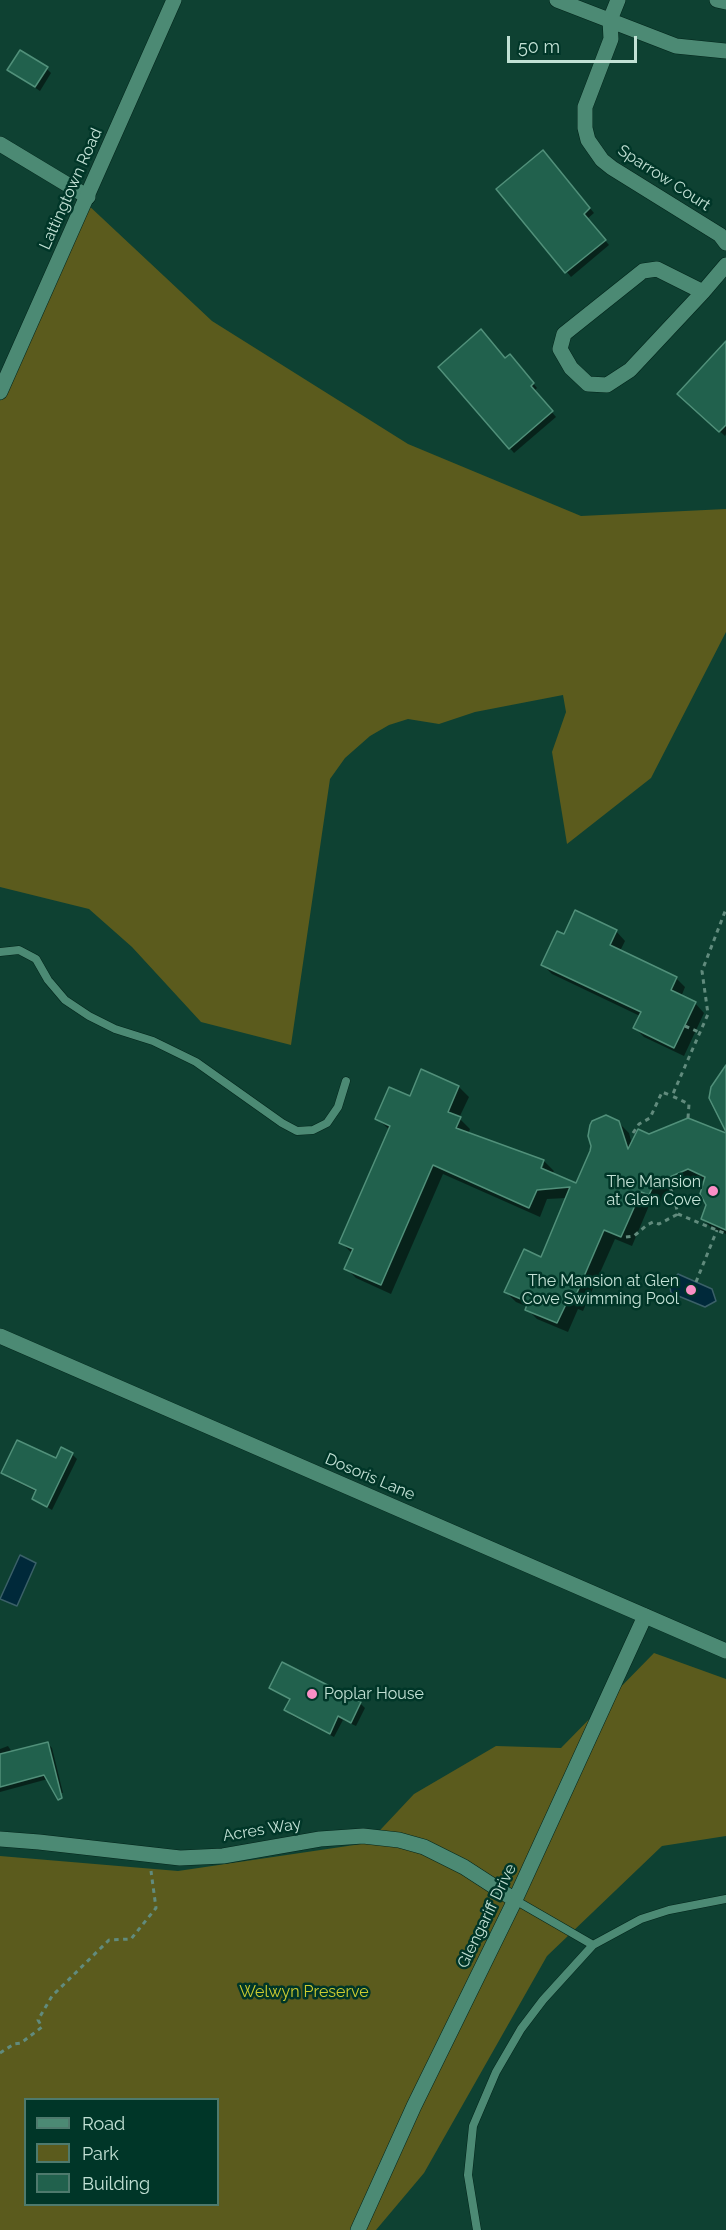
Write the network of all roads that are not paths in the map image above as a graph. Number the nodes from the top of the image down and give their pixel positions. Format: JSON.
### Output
{"nodes":[{"id":1,"x":174,"y":0,"type":"edge"},
{"id":2,"x":557,"y":0,"type":"edge"},
{"id":3,"x":618,"y":0,"type":"edge"},
{"id":4,"x":717,"y":0,"type":"edge"},
{"id":5,"x":726,"y":2,"type":"edge"},
{"id":6,"x":610,"y":20,"type":"junction"},
{"id":7,"x":726,"y":51,"type":"edge"},
{"id":8,"x":0,"y":144,"type":"edge"},
{"id":9,"x":88,"y":197,"type":"junction"},
{"id":10,"x":726,"y":243,"type":"edge"},
{"id":11,"x":726,"y":265,"type":"edge"},
{"id":12,"x":703,"y":292,"type":"junction"},
{"id":13,"x":1,"y":388,"type":"edge"},
{"id":14,"x":0,"y":952,"type":"edge"},
{"id":15,"x":346,"y":1081,"type":"dead end"},
{"id":16,"x":0,"y":1336,"type":"edge"},
{"id":17,"x":645,"y":1616,"type":"junction"},
{"id":18,"x":726,"y":1651,"type":"edge"},
{"id":19,"x":0,"y":1839,"type":"edge"},
{"id":20,"x":726,"y":1899,"type":"edge"},
{"id":21,"x":515,"y":1900,"type":"junction"},
{"id":22,"x":594,"y":1945,"type":"junction"},
{"id":23,"x":358,"y":2230,"type":"edge"},
{"id":24,"x":477,"y":2230,"type":"edge"}],
"edges":[{"from":1,"to":9,"type":"street","name":"Lattingtown Road"},
{"from":2,"to":6,"type":"street"},
{"from":3,"to":6,"type":"street","name":"Sparrow Court"},
{"from":4,"to":5,"type":"street"},
{"from":6,"to":7,"type":"street"},
{"from":6,"to":10,"type":"street","name":"Sparrow Court"},
{"from":8,"to":9,"type":"street"},
{"from":9,"to":13,"type":"street","name":"Lattingtown Road"},
{"from":11,"to":12,"type":"street"},
{"from":12,"to":12,"type":"street"},
{"from":14,"to":15,"type":"lane"},
{"from":16,"to":17,"type":"street","name":"Dosoris Lane"},
{"from":17,"to":18,"type":"street","name":"Dosoris Lane"},
{"from":17,"to":21,"type":"street","name":"Glengariff Drive"},
{"from":19,"to":21,"type":"street","name":"Acres Way"},
{"from":20,"to":22,"type":"lane"},
{"from":21,"to":22,"type":"lane"},
{"from":21,"to":23,"type":"street","name":"Glengariff Drive"},
{"from":22,"to":24,"type":"lane"}]}
